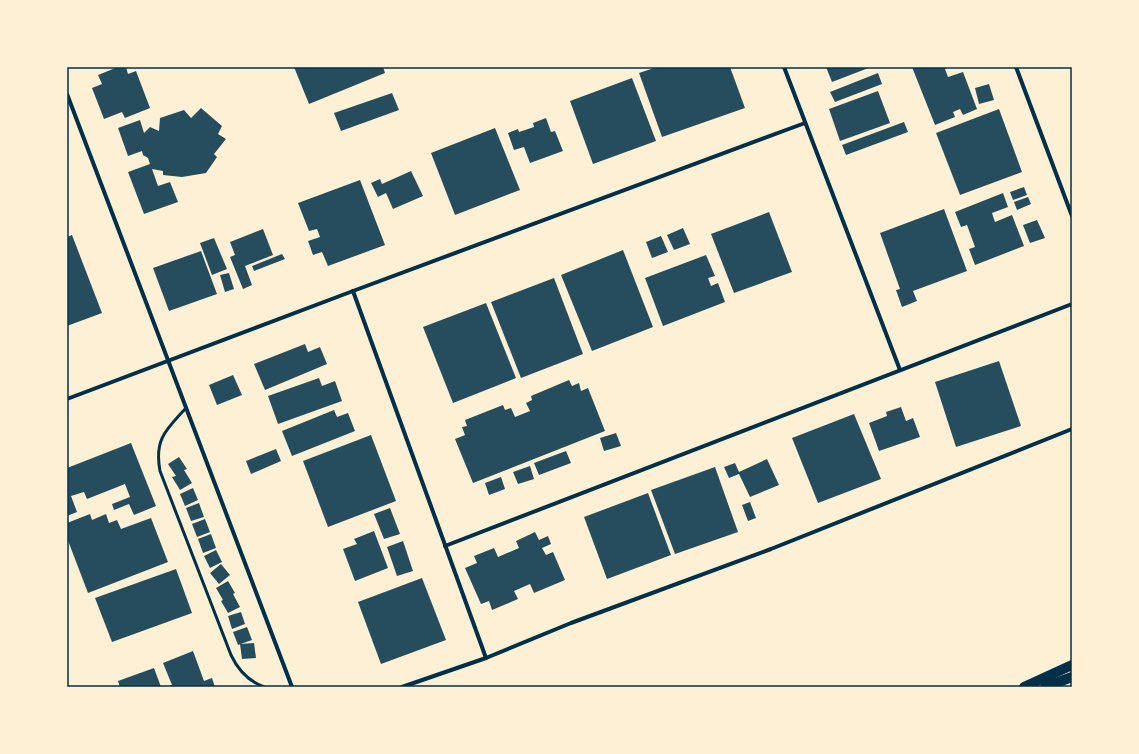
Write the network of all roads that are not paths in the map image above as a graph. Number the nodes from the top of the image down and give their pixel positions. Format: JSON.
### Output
{"nodes":[{"id":1,"x":784,"y":67,"type":"edge"},
{"id":2,"x":1016,"y":67,"type":"edge"},
{"id":3,"x":67,"y":94,"type":"edge"},
{"id":4,"x":805,"y":123,"type":"junction"},
{"id":5,"x":1072,"y":216,"type":"edge"},
{"id":6,"x":353,"y":291,"type":"junction"},
{"id":7,"x":1072,"y":304,"type":"edge"},
{"id":8,"x":168,"y":361,"type":"junction"},
{"id":9,"x":900,"y":370,"type":"junction"},
{"id":10,"x":67,"y":399,"type":"edge"},
{"id":11,"x":186,"y":408,"type":"junction"},
{"id":12,"x":1072,"y":429,"type":"edge"},
{"id":13,"x":445,"y":546,"type":"junction"},
{"id":14,"x":486,"y":658,"type":"junction"},
{"id":15,"x":1072,"y":665,"type":"edge"},
{"id":16,"x":1072,"y":677,"type":"edge"},
{"id":17,"x":264,"y":687,"type":"edge"},
{"id":18,"x":292,"y":687,"type":"edge"},
{"id":19,"x":402,"y":687,"type":"edge"},
{"id":20,"x":1024,"y":687,"type":"edge"},
{"id":21,"x":1045,"y":687,"type":"edge"}],
"edges":[{"from":1,"to":4,"type":"street"},
{"from":2,"to":5,"type":"street"},
{"from":3,"to":8,"type":"street"},
{"from":4,"to":6,"type":"street"},
{"from":4,"to":9,"type":"street"},
{"from":6,"to":8,"type":"street"},
{"from":6,"to":13,"type":"street"},
{"from":7,"to":9,"type":"street"},
{"from":8,"to":10,"type":"street"},
{"from":8,"to":11,"type":"street"},
{"from":9,"to":13,"type":"street"},
{"from":11,"to":17,"type":"lane"},
{"from":11,"to":18,"type":"street"},
{"from":12,"to":14,"type":"street"},
{"from":13,"to":14,"type":"street"},
{"from":14,"to":19,"type":"street"},
{"from":15,"to":20,"type":"main road"},
{"from":16,"to":21,"type":"main road"}]}
